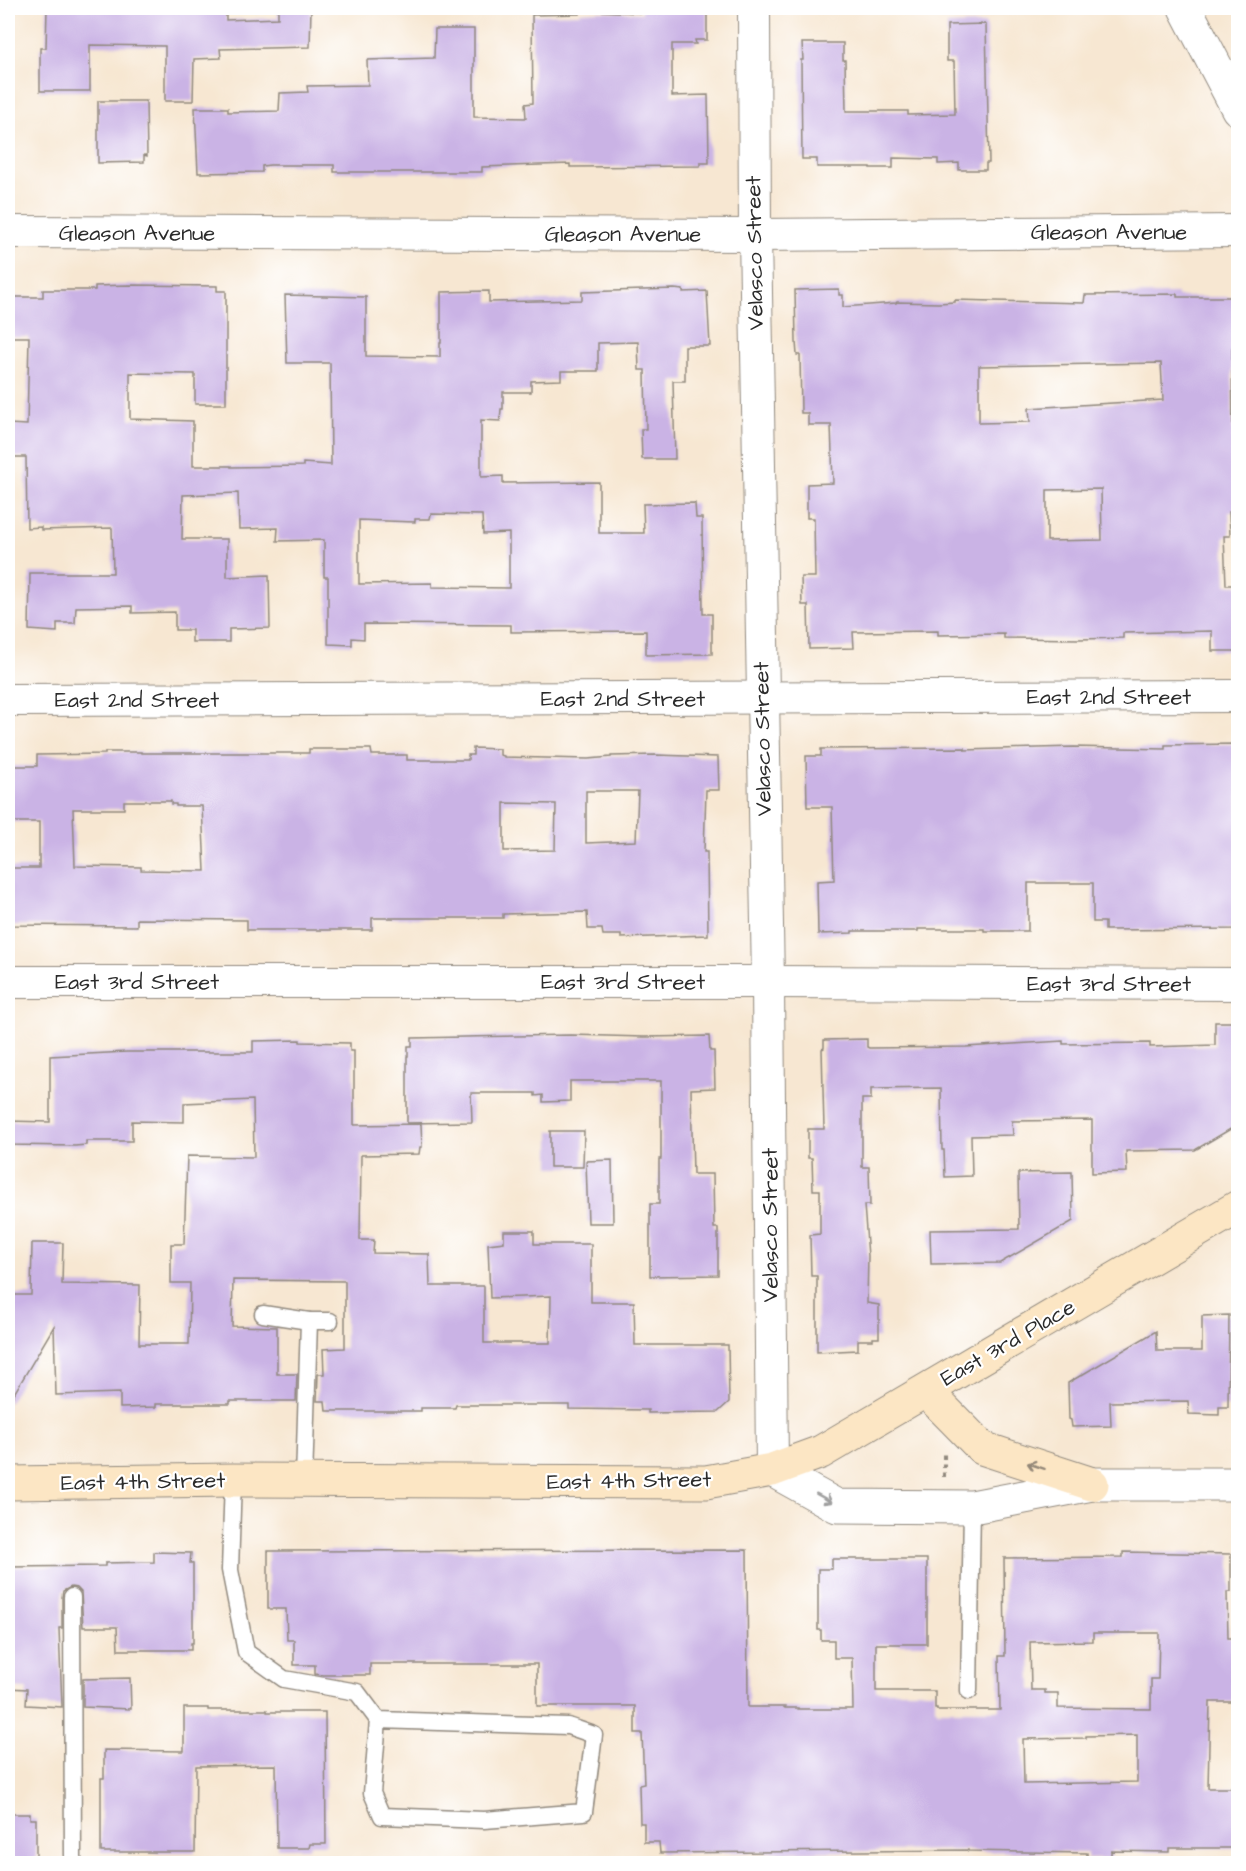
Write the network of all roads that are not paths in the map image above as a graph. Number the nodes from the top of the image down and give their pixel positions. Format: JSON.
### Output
{"nodes":[{"id":1,"x":754,"y":8,"type":"edge"},
{"id":2,"x":1185,"y":8,"type":"edge"},
{"id":3,"x":1239,"y":110,"type":"edge"},
{"id":4,"x":1239,"y":231,"type":"edge"},
{"id":5,"x":8,"y":232,"type":"edge"},
{"id":6,"x":754,"y":235,"type":"junction"},
{"id":7,"x":1239,"y":696,"type":"edge"},
{"id":8,"x":762,"y":698,"type":"junction"},
{"id":9,"x":8,"y":700,"type":"edge"},
{"id":10,"x":8,"y":982,"type":"edge"},
{"id":11,"x":768,"y":982,"type":"junction"},
{"id":12,"x":1239,"y":984,"type":"edge"},
{"id":13,"x":1239,"y":1207,"type":"edge"},
{"id":14,"x":263,"y":1314,"type":"dead end"},
{"id":15,"x":309,"y":1321,"type":"junction"},
{"id":16,"x":330,"y":1321,"type":"dead end"},
{"id":17,"x":926,"y":1391,"type":"junction"},
{"id":18,"x":772,"y":1470,"type":"junction"},
{"id":19,"x":233,"y":1480,"type":"junction"},
{"id":20,"x":304,"y":1481,"type":"junction"},
{"id":21,"x":8,"y":1483,"type":"edge"},
{"id":22,"x":1092,"y":1484,"type":"junction"},
{"id":23,"x":1239,"y":1484,"type":"edge"},
{"id":24,"x":972,"y":1507,"type":"junction"},
{"id":25,"x":72,"y":1597,"type":"dead end"},
{"id":26,"x":969,"y":1691,"type":"dead end"},
{"id":27,"x":378,"y":1720,"type":"junction"},
{"id":28,"x":73,"y":1863,"type":"edge"}],
"edges":[{"from":1,"to":6,"type":"street","name":"Velasco Street"},
{"from":2,"to":3,"type":"street"},
{"from":4,"to":6,"type":"street","name":"Gleason Avenue"},
{"from":5,"to":6,"type":"street","name":"Gleason Avenue"},
{"from":6,"to":8,"type":"street","name":"Velasco Street"},
{"from":7,"to":8,"type":"street","name":"East 2nd Street"},
{"from":8,"to":9,"type":"street","name":"East 2nd Street"},
{"from":8,"to":11,"type":"street","name":"Velasco Street"},
{"from":10,"to":11,"type":"street","name":"East 3rd Street"},
{"from":11,"to":12,"type":"street","name":"East 3rd Street"},
{"from":11,"to":18,"type":"street","name":"Velasco Street"},
{"from":13,"to":17,"type":"main road","name":"East 3rd Place"},
{"from":14,"to":15,"type":"lane"},
{"from":15,"to":16,"type":"lane"},
{"from":15,"to":20,"type":"lane"},
{"from":17,"to":18,"type":"main road","name":"East 3rd Place"},
{"from":22,"to":17,"type":"main road","one_way":true},
{"from":18,"to":20,"type":"main road","name":"East 4th Street"},
{"from":18,"to":24,"type":"street","one_way":true},
{"from":19,"to":20,"type":"main road","name":"East 4th Street"},
{"from":19,"to":21,"type":"main road","name":"East 4th Street"},
{"from":19,"to":27,"type":"lane"},
{"from":22,"to":23,"type":"street"},
{"from":22,"to":24,"type":"street"},
{"from":24,"to":26,"type":"lane"},
{"from":25,"to":28,"type":"lane"},
{"from":27,"to":27,"type":"lane"}]}
